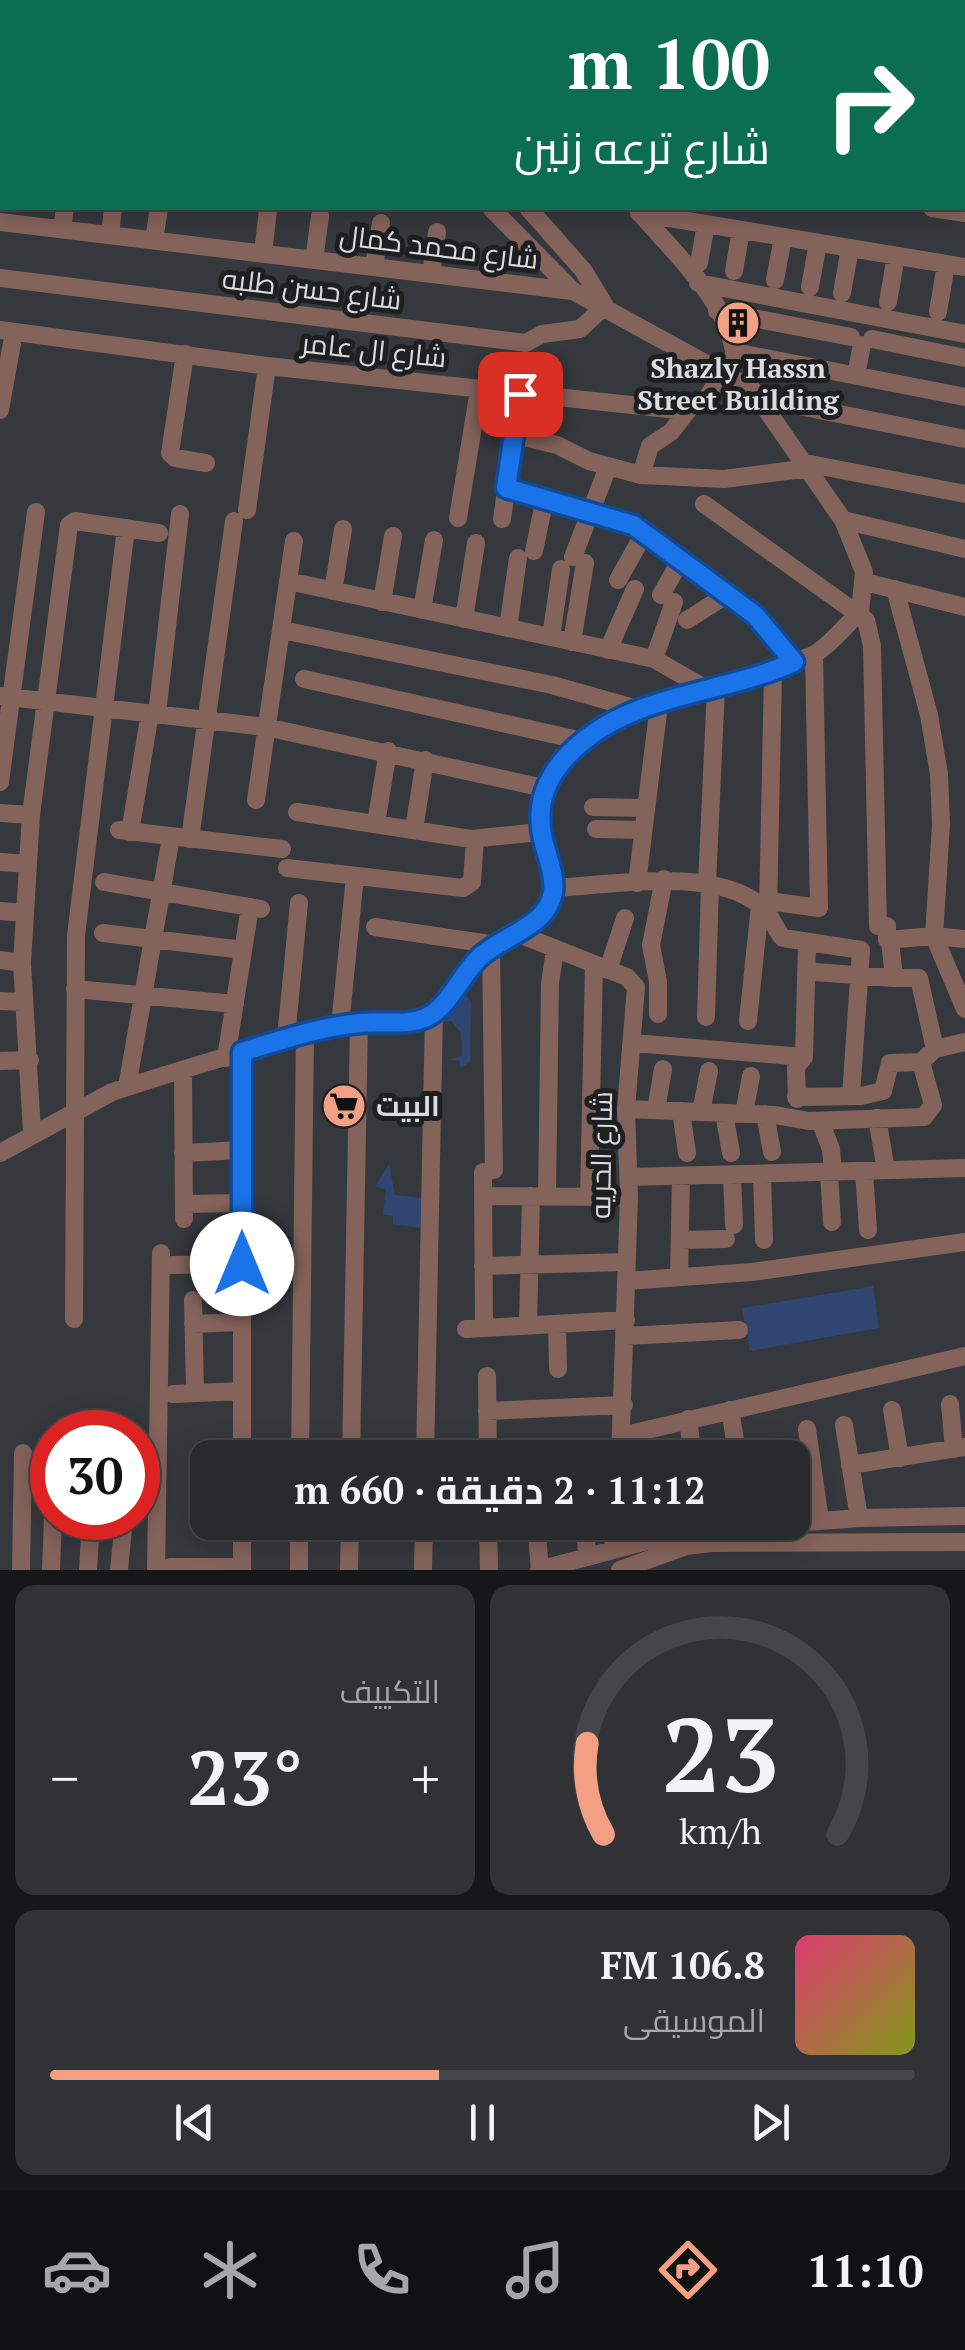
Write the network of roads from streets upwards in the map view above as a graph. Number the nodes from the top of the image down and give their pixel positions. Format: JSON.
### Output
{"nodes":[{"id":1,"x":65,"y":210,"type":"edge"},
{"id":2,"x":113,"y":210,"type":"edge"},
{"id":3,"x":159,"y":210,"type":"edge"},
{"id":4,"x":268,"y":210,"type":"dead end"},
{"id":5,"x":493,"y":210,"type":"edge"},
{"id":6,"x":530,"y":210,"type":"edge"},
{"id":7,"x":637,"y":210,"type":"edge"},
{"id":8,"x":320,"y":216,"type":"dead end"},
{"id":9,"x":11,"y":218,"type":"edge"},
{"id":10,"x":712,"y":219,"type":"edge"},
{"id":11,"x":381,"y":223,"type":"dead end"},
{"id":12,"x":62,"y":229,"type":"junction"},
{"id":13,"x":741,"y":230,"type":"junction"},
{"id":14,"x":437,"y":232,"type":"dead end"},
{"id":15,"x":110,"y":235,"type":"junction"},
{"id":16,"x":783,"y":237,"type":"junction"},
{"id":17,"x":154,"y":240,"type":"junction"},
{"id":18,"x":818,"y":243,"type":"junction"},
{"id":19,"x":850,"y":248,"type":"junction"},
{"id":20,"x":263,"y":254,"type":"junction"},
{"id":21,"x":896,"y":256,"type":"junction"},
{"id":22,"x":314,"y":260,"type":"junction"},
{"id":23,"x":700,"y":263,"type":"dead end"},
{"id":24,"x":956,"y":266,"type":"edge"},
{"id":25,"x":374,"y":267,"type":"junction"},
{"id":26,"x":734,"y":272,"type":"dead end"},
{"id":27,"x":431,"y":274,"type":"junction"},
{"id":28,"x":0,"y":278,"type":"edge"},
{"id":29,"x":776,"y":280,"type":"dead end"},
{"id":30,"x":698,"y":282,"type":"junction"},
{"id":31,"x":810,"y":287,"type":"dead end"},
{"id":32,"x":573,"y":291,"type":"junction"},
{"id":33,"x":842,"y":293,"type":"dead end"},
{"id":34,"x":888,"y":302,"type":"dead end"},
{"id":35,"x":605,"y":306,"type":"junction"},
{"id":36,"x":716,"y":310,"type":"junction"},
{"id":37,"x":938,"y":312,"type":"dead end"},
{"id":38,"x":7,"y":331,"type":"edge"},
{"id":39,"x":965,"y":334,"type":"edge"},
{"id":40,"x":861,"y":341,"type":"junction"},
{"id":41,"x":734,"y":352,"type":"junction"},
{"id":42,"x":184,"y":354,"type":"junction"},
{"id":43,"x":965,"y":358,"type":"edge"},
{"id":44,"x":267,"y":366,"type":"junction"},
{"id":45,"x":728,"y":373,"type":"junction"},
{"id":46,"x":856,"y":375,"type":"junction"},
{"id":47,"x":479,"y":390,"type":"junction"},
{"id":48,"x":520,"y":394,"type":"junction"},
{"id":49,"x":965,"y":397,"type":"edge"},
{"id":50,"x":759,"y":398,"type":"junction"},
{"id":51,"x":688,"y":409,"type":"junction"},
{"id":52,"x":0,"y":410,"type":"edge"},
{"id":53,"x":515,"y":435,"type":"junction"},
{"id":54,"x":965,"y":438,"type":"edge"},
{"id":55,"x":206,"y":463,"type":"dead end"},
{"id":56,"x":808,"y":465,"type":"junction"},
{"id":57,"x":608,"y":467,"type":"junction"},
{"id":58,"x":642,"y":475,"type":"junction"},
{"id":59,"x":506,"y":488,"type":"junction"},
{"id":60,"x":965,"y":494,"type":"edge"},
{"id":61,"x":545,"y":498,"type":"junction"},
{"id":62,"x":704,"y":504,"type":"dead end"},
{"id":63,"x":592,"y":510,"type":"junction"},
{"id":64,"x":36,"y":512,"type":"dead end"},
{"id":65,"x":180,"y":514,"type":"dead end"},
{"id":66,"x":458,"y":518,"type":"dead end"},
{"id":67,"x":502,"y":519,"type":"dead end"},
{"id":68,"x":844,"y":520,"type":"junction"},
{"id":69,"x":126,"y":528,"type":"junction"},
{"id":70,"x":343,"y":529,"type":"dead end"},
{"id":71,"x":645,"y":532,"type":"junction"},
{"id":72,"x":159,"y":533,"type":"dead end"},
{"id":73,"x":393,"y":536,"type":"dead end"},
{"id":74,"x":294,"y":540,"type":"dead end"},
{"id":75,"x":434,"y":540,"type":"dead end"},
{"id":76,"x":476,"y":543,"type":"dead end"},
{"id":77,"x":965,"y":548,"type":"edge"},
{"id":78,"x":682,"y":558,"type":"junction"},
{"id":79,"x":573,"y":563,"type":"junction"},
{"id":80,"x":288,"y":582,"type":"junction"},
{"id":81,"x":864,"y":582,"type":"junction"},
{"id":82,"x":895,"y":589,"type":"junction"},
{"id":83,"x":333,"y":591,"type":"junction"},
{"id":84,"x":728,"y":594,"type":"junction"},
{"id":85,"x":382,"y":602,"type":"junction"},
{"id":86,"x":965,"y":608,"type":"edge"},
{"id":87,"x":422,"y":610,"type":"junction"},
{"id":88,"x":860,"y":612,"type":"junction"},
{"id":89,"x":464,"y":619,"type":"junction"},
{"id":90,"x":687,"y":620,"type":"dead end"},
{"id":91,"x":508,"y":628,"type":"junction"},
{"id":92,"x":282,"y":630,"type":"junction"},
{"id":93,"x":550,"y":637,"type":"junction"},
{"id":94,"x":572,"y":642,"type":"junction"},
{"id":95,"x":608,"y":650,"type":"junction"},
{"id":96,"x":814,"y":655,"type":"junction"},
{"id":97,"x":654,"y":660,"type":"junction"},
{"id":98,"x":794,"y":662,"type":"junction"},
{"id":99,"x":773,"y":672,"type":"junction"},
{"id":100,"x":304,"y":680,"type":"dead end"},
{"id":101,"x":712,"y":688,"type":"junction"},
{"id":102,"x":6,"y":696,"type":"edge"},
{"id":103,"x":45,"y":701,"type":"junction"},
{"id":104,"x":101,"y":707,"type":"junction"},
{"id":105,"x":650,"y":707,"type":"junction"},
{"id":106,"x":154,"y":714,"type":"junction"},
{"id":107,"x":208,"y":720,"type":"junction"},
{"id":108,"x":266,"y":727,"type":"junction"},
{"id":109,"x":583,"y":740,"type":"junction"},
{"id":110,"x":388,"y":751,"type":"junction"},
{"id":111,"x":425,"y":760,"type":"junction"},
{"id":112,"x":0,"y":782,"type":"edge"},
{"id":113,"x":544,"y":788,"type":"junction"},
{"id":114,"x":256,"y":800,"type":"dead end"},
{"id":115,"x":594,"y":807,"type":"dead end"},
{"id":116,"x":646,"y":808,"type":"junction"},
{"id":117,"x":297,"y":812,"type":"dead end"},
{"id":118,"x":0,"y":813,"type":"edge"},
{"id":119,"x":31,"y":816,"type":"junction"},
{"id":120,"x":376,"y":823,"type":"junction"},
{"id":121,"x":596,"y":829,"type":"dead end"},
{"id":122,"x":414,"y":830,"type":"junction"},
{"id":123,"x":643,"y":830,"type":"junction"},
{"id":124,"x":540,"y":832,"type":"junction"},
{"id":125,"x":171,"y":837,"type":"junction"},
{"id":126,"x":190,"y":839,"type":"junction"},
{"id":127,"x":475,"y":839,"type":"junction"},
{"id":128,"x":0,"y":862,"type":"edge"},
{"id":129,"x":28,"y":864,"type":"junction"},
{"id":130,"x":355,"y":876,"type":"junction"},
{"id":131,"x":664,"y":880,"type":"junction"},
{"id":132,"x":104,"y":882,"type":"dead end"},
{"id":133,"x":637,"y":883,"type":"junction"},
{"id":134,"x":708,"y":885,"type":"junction"},
{"id":135,"x":554,"y":888,"type":"junction"},
{"id":136,"x":162,"y":892,"type":"junction"},
{"id":137,"x":299,"y":904,"type":"dead end"},
{"id":138,"x":766,"y":906,"type":"junction"},
{"id":139,"x":0,"y":911,"type":"edge"},
{"id":140,"x":25,"y":913,"type":"junction"},
{"id":141,"x":624,"y":918,"type":"dead end"},
{"id":142,"x":374,"y":928,"type":"dead end"},
{"id":143,"x":516,"y":932,"type":"junction"},
{"id":144,"x":888,"y":933,"type":"junction"},
{"id":145,"x":103,"y":934,"type":"dead end"},
{"id":146,"x":934,"y":936,"type":"junction"},
{"id":147,"x":153,"y":939,"type":"junction"},
{"id":148,"x":965,"y":939,"type":"edge"},
{"id":149,"x":807,"y":944,"type":"junction"},
{"id":150,"x":494,"y":946,"type":"junction"},
{"id":151,"x":243,"y":950,"type":"junction"},
{"id":152,"x":554,"y":950,"type":"junction"},
{"id":153,"x":0,"y":960,"type":"edge"},
{"id":154,"x":22,"y":962,"type":"junction"},
{"id":155,"x":601,"y":967,"type":"junction"},
{"id":156,"x":815,"y":972,"type":"dead end"},
{"id":157,"x":861,"y":977,"type":"junction"},
{"id":158,"x":894,"y":978,"type":"junction"},
{"id":159,"x":76,"y":988,"type":"junction"},
{"id":160,"x":144,"y":995,"type":"junction"},
{"id":161,"x":0,"y":1001,"type":"edge"},
{"id":162,"x":23,"y":1002,"type":"junction"},
{"id":163,"x":235,"y":1004,"type":"junction"},
{"id":164,"x":965,"y":1009,"type":"edge"},
{"id":165,"x":434,"y":1013,"type":"junction"},
{"id":166,"x":658,"y":1014,"type":"dead end"},
{"id":167,"x":706,"y":1017,"type":"dead end"},
{"id":168,"x":748,"y":1021,"type":"dead end"},
{"id":169,"x":349,"y":1024,"type":"junction"},
{"id":170,"x":296,"y":1035,"type":"junction"},
{"id":171,"x":965,"y":1042,"type":"edge"},
{"id":172,"x":634,"y":1043,"type":"junction"},
{"id":173,"x":234,"y":1055,"type":"junction"},
{"id":174,"x":928,"y":1056,"type":"junction"},
{"id":175,"x":804,"y":1057,"type":"junction"},
{"id":176,"x":30,"y":1060,"type":"junction"},
{"id":177,"x":0,"y":1061,"type":"edge"},
{"id":178,"x":662,"y":1069,"type":"dead end"},
{"id":179,"x":183,"y":1070,"type":"junction"},
{"id":180,"x":709,"y":1071,"type":"dead end"},
{"id":181,"x":751,"y":1076,"type":"dead end"},
{"id":182,"x":127,"y":1087,"type":"junction"},
{"id":183,"x":851,"y":1096,"type":"junction"},
{"id":184,"x":626,"y":1109,"type":"junction"},
{"id":185,"x":75,"y":1110,"type":"junction"},
{"id":186,"x":656,"y":1110,"type":"junction"},
{"id":187,"x":681,"y":1111,"type":"junction"},
{"id":188,"x":701,"y":1112,"type":"junction"},
{"id":189,"x":724,"y":1113,"type":"junction"},
{"id":190,"x":744,"y":1114,"type":"junction"},
{"id":191,"x":766,"y":1114,"type":"junction"},
{"id":192,"x":877,"y":1118,"type":"junction"},
{"id":193,"x":820,"y":1121,"type":"junction"},
{"id":194,"x":32,"y":1132,"type":"junction"},
{"id":195,"x":242,"y":1150,"type":"junction"},
{"id":196,"x":0,"y":1152,"type":"edge"},
{"id":197,"x":772,"y":1152,"type":"dead end"},
{"id":198,"x":687,"y":1153,"type":"dead end"},
{"id":199,"x":731,"y":1153,"type":"dead end"},
{"id":200,"x":184,"y":1154,"type":"junction"},
{"id":201,"x":965,"y":1168,"type":"edge"},
{"id":202,"x":886,"y":1170,"type":"junction"},
{"id":203,"x":864,"y":1172,"type":"junction"},
{"id":204,"x":831,"y":1173,"type":"junction"},
{"id":205,"x":762,"y":1175,"type":"junction"},
{"id":206,"x":732,"y":1176,"type":"junction"},
{"id":207,"x":680,"y":1177,"type":"junction"},
{"id":208,"x":628,"y":1187,"type":"junction"},
{"id":209,"x":483,"y":1196,"type":"junction"},
{"id":210,"x":538,"y":1196,"type":"junction"},
{"id":211,"x":590,"y":1196,"type":"junction"},
{"id":212,"x":242,"y":1203,"type":"junction"},
{"id":213,"x":832,"y":1222,"type":"dead end"},
{"id":214,"x":868,"y":1230,"type":"dead end"},
{"id":215,"x":680,"y":1240,"type":"junction"},
{"id":216,"x":764,"y":1240,"type":"dead end"},
{"id":217,"x":965,"y":1242,"type":"edge"},
{"id":218,"x":242,"y":1264,"type":"junction"},
{"id":219,"x":529,"y":1265,"type":"junction"},
{"id":220,"x":483,"y":1266,"type":"junction"},
{"id":221,"x":626,"y":1272,"type":"junction"},
{"id":222,"x":680,"y":1277,"type":"junction"},
{"id":223,"x":193,"y":1300,"type":"dead end"},
{"id":224,"x":74,"y":1319,"type":"dead end"},
{"id":225,"x":242,"y":1322,"type":"junction"},
{"id":226,"x":193,"y":1324,"type":"junction"},
{"id":227,"x":557,"y":1324,"type":"junction"},
{"id":228,"x":528,"y":1325,"type":"junction"},
{"id":229,"x":626,"y":1328,"type":"junction"},
{"id":230,"x":740,"y":1330,"type":"dead end"},
{"id":231,"x":965,"y":1356,"type":"edge"},
{"id":232,"x":558,"y":1369,"type":"dead end"},
{"id":233,"x":487,"y":1376,"type":"dead end"},
{"id":234,"x":242,"y":1392,"type":"junction"},
{"id":235,"x":195,"y":1393,"type":"junction"},
{"id":236,"x":173,"y":1394,"type":"dead end"},
{"id":237,"x":950,"y":1404,"type":"dead end"},
{"id":238,"x":624,"y":1406,"type":"junction"},
{"id":239,"x":730,"y":1410,"type":"junction"},
{"id":240,"x":892,"y":1410,"type":"dead end"},
{"id":241,"x":487,"y":1411,"type":"junction"},
{"id":242,"x":688,"y":1419,"type":"junction"},
{"id":243,"x":844,"y":1426,"type":"dead end"},
{"id":244,"x":807,"y":1429,"type":"dead end"},
{"id":245,"x":621,"y":1436,"type":"junction"},
{"id":246,"x":242,"y":1440,"type":"edge"},
{"id":247,"x":300,"y":1440,"type":"edge"},
{"id":248,"x":351,"y":1440,"type":"edge"},
{"id":249,"x":425,"y":1440,"type":"edge"},
{"id":250,"x":488,"y":1440,"type":"edge"},
{"id":251,"x":621,"y":1440,"type":"edge"},
{"id":252,"x":690,"y":1440,"type":"edge"},
{"id":253,"x":735,"y":1440,"type":"edge"},
{"id":254,"x":959,"y":1448,"type":"edge"},
{"id":255,"x":23,"y":1453,"type":"dead end"},
{"id":256,"x":900,"y":1458,"type":"junction"},
{"id":257,"x":850,"y":1466,"type":"junction"},
{"id":258,"x":965,"y":1516,"type":"edge"},
{"id":259,"x":858,"y":1518,"type":"junction"},
{"id":260,"x":820,"y":1520,"type":"junction"},
{"id":261,"x":810,"y":1521,"type":"edge"},
{"id":262,"x":53,"y":1540,"type":"edge"},
{"id":263,"x":90,"y":1540,"type":"edge"},
{"id":264,"x":122,"y":1540,"type":"edge"},
{"id":265,"x":242,"y":1540,"type":"edge"},
{"id":266,"x":299,"y":1540,"type":"edge"},
{"id":267,"x":350,"y":1540,"type":"edge"},
{"id":268,"x":424,"y":1540,"type":"edge"},
{"id":269,"x":488,"y":1540,"type":"edge"},
{"id":270,"x":538,"y":1540,"type":"edge"},
{"id":271,"x":586,"y":1540,"type":"edge"},
{"id":272,"x":614,"y":1540,"type":"edge"},
{"id":273,"x":636,"y":1540,"type":"joint"},
{"id":274,"x":965,"y":1542,"type":"edge"},
{"id":275,"x":613,"y":1548,"type":"junction"},
{"id":276,"x":588,"y":1556,"type":"junction"},
{"id":277,"x":640,"y":1561,"type":"junction"},
{"id":278,"x":163,"y":1569,"type":"edge"},
{"id":279,"x":242,"y":1569,"type":"edge"},
{"id":280,"x":20,"y":1570,"type":"edge"},
{"id":281,"x":52,"y":1570,"type":"edge"},
{"id":282,"x":88,"y":1570,"type":"edge"},
{"id":283,"x":119,"y":1570,"type":"edge"},
{"id":284,"x":299,"y":1570,"type":"edge"},
{"id":285,"x":349,"y":1570,"type":"edge"},
{"id":286,"x":423,"y":1570,"type":"edge"},
{"id":287,"x":488,"y":1570,"type":"edge"},
{"id":288,"x":540,"y":1570,"type":"edge"},
{"id":289,"x":620,"y":1570,"type":"edge"}],
"edges":[{"from":1,"to":12,"type":"street"},
{"from":2,"to":15,"type":"street"},
{"from":3,"to":17,"type":"street"},
{"from":4,"to":20,"type":"street"},
{"from":5,"to":32,"type":"street"},
{"from":6,"to":35,"type":"street"},
{"from":7,"to":10,"type":"street"},
{"from":7,"to":30,"type":"street"},
{"from":8,"to":22,"type":"street"},
{"from":9,"to":12,"type":"street","name":"شارع محمد كمال"},
{"from":10,"to":13,"type":"street"},
{"from":10,"to":23,"type":"street"},
{"from":11,"to":25,"type":"street"},
{"from":12,"to":15,"type":"street","name":"شارع محمد كمال"},
{"from":13,"to":16,"type":"street"},
{"from":13,"to":26,"type":"street"},
{"from":14,"to":27,"type":"street"},
{"from":15,"to":17,"type":"street","name":"شارع محمد كمال"},
{"from":16,"to":18,"type":"street"},
{"from":16,"to":29,"type":"street"},
{"from":17,"to":20,"type":"street","name":"شارع محمد كمال"},
{"from":18,"to":19,"type":"street"},
{"from":18,"to":31,"type":"street"},
{"from":19,"to":21,"type":"street"},
{"from":19,"to":33,"type":"street"},
{"from":20,"to":22,"type":"street","name":"شارع محمد كمال"},
{"from":21,"to":24,"type":"street"},
{"from":21,"to":34,"type":"street"},
{"from":22,"to":25,"type":"street","name":"شارع محمد كمال"},
{"from":24,"to":37,"type":"street"},
{"from":25,"to":27,"type":"street","name":"شارع محمد كمال"},
{"from":27,"to":32,"type":"street","name":"شارع محمد كمال"},
{"from":28,"to":35,"type":"street","name":"شارع حسن طلبه"},
{"from":30,"to":36,"type":"street"},
{"from":30,"to":39,"type":"street"},
{"from":32,"to":35,"type":"street"},
{"from":35,"to":45,"type":"street"},
{"from":36,"to":40,"type":"street"},
{"from":36,"to":41,"type":"street"},
{"from":38,"to":42,"type":"street","name":"شارع ال عامر"},
{"from":38,"to":52,"type":"street"},
{"from":40,"to":43,"type":"street"},
{"from":40,"to":46,"type":"street"},
{"from":41,"to":45,"type":"street"},
{"from":41,"to":46,"type":"street"},
{"from":42,"to":44,"type":"street","name":"شارع ال عامر"},
{"from":42,"to":55,"type":"street"},
{"from":44,"to":47,"type":"street","name":"شارع ال عامر"},
{"from":44,"to":107,"type":"street"},
{"from":45,"to":50,"type":"street"},
{"from":45,"to":51,"type":"street"},
{"from":46,"to":49,"type":"street"},
{"from":47,"to":48,"type":"street","name":"شارع ال عامر"},
{"from":47,"to":66,"type":"street"},
{"from":48,"to":51,"type":"street","name":"شارع ال عامر"},
{"from":48,"to":53,"type":"street"},
{"from":50,"to":54,"type":"street"},
{"from":50,"to":56,"type":"street"},
{"from":51,"to":58,"type":"street"},
{"from":53,"to":57,"type":"street"},
{"from":53,"to":59,"type":"street"},
{"from":56,"to":58,"type":"street"},
{"from":56,"to":60,"type":"street"},
{"from":56,"to":68,"type":"street"},
{"from":57,"to":58,"type":"street"},
{"from":57,"to":63,"type":"street"},
{"from":59,"to":61,"type":"street"},
{"from":59,"to":67,"type":"street"},
{"from":61,"to":63,"type":"street"},
{"from":61,"to":91,"type":"street"},
{"from":62,"to":88,"type":"street"},
{"from":63,"to":71,"type":"street"},
{"from":63,"to":79,"type":"street"},
{"from":64,"to":102,"type":"street"},
{"from":65,"to":106,"type":"street"},
{"from":68,"to":77,"type":"street"},
{"from":68,"to":81,"type":"street"},
{"from":69,"to":72,"type":"street"},
{"from":69,"to":103,"type":"street"},
{"from":69,"to":104,"type":"street"},
{"from":70,"to":83,"type":"street"},
{"from":71,"to":78,"type":"street"},
{"from":71,"to":95,"type":"street"},
{"from":73,"to":85,"type":"street"},
{"from":74,"to":80,"type":"street"},
{"from":75,"to":87,"type":"street"},
{"from":76,"to":89,"type":"street"},
{"from":78,"to":84,"type":"street"},
{"from":78,"to":97,"type":"street"},
{"from":79,"to":93,"type":"street"},
{"from":79,"to":94,"type":"street"},
{"from":80,"to":83,"type":"street"},
{"from":80,"to":92,"type":"street"},
{"from":81,"to":82,"type":"street"},
{"from":81,"to":88,"type":"street"},
{"from":82,"to":86,"type":"street"},
{"from":82,"to":146,"type":"street"},
{"from":83,"to":85,"type":"street"},
{"from":84,"to":90,"type":"street"},
{"from":84,"to":98,"type":"street"},
{"from":85,"to":87,"type":"street"},
{"from":87,"to":89,"type":"street"},
{"from":88,"to":96,"type":"street"},
{"from":88,"to":144,"type":"street"},
{"from":89,"to":91,"type":"street"},
{"from":91,"to":93,"type":"street"},
{"from":92,"to":105,"type":"street"},
{"from":92,"to":108,"type":"street"},
{"from":93,"to":94,"type":"street"},
{"from":94,"to":95,"type":"street"},
{"from":95,"to":97,"type":"street"},
{"from":96,"to":98,"type":"street"},
{"from":96,"to":138,"type":"street"},
{"from":97,"to":101,"type":"street"},
{"from":98,"to":99,"type":"street"},
{"from":99,"to":101,"type":"street"},
{"from":99,"to":138,"type":"street"},
{"from":100,"to":109,"type":"street"},
{"from":101,"to":105,"type":"street"},
{"from":101,"to":134,"type":"street"},
{"from":102,"to":103,"type":"street"},
{"from":102,"to":112,"type":"street"},
{"from":103,"to":104,"type":"street"},
{"from":103,"to":119,"type":"street"},
{"from":104,"to":106,"type":"street"},
{"from":104,"to":159,"type":"street"},
{"from":105,"to":109,"type":"street"},
{"from":105,"to":116,"type":"street"},
{"from":106,"to":107,"type":"street"},
{"from":106,"to":125,"type":"street"},
{"from":107,"to":108,"type":"street"},
{"from":107,"to":126,"type":"street"},
{"from":108,"to":110,"type":"street"},
{"from":108,"to":114,"type":"street"},
{"from":109,"to":113,"type":"street"},
{"from":110,"to":111,"type":"street"},
{"from":110,"to":120,"type":"street"},
{"from":111,"to":113,"type":"street"},
{"from":111,"to":122,"type":"street"},
{"from":113,"to":124,"type":"street"},
{"from":115,"to":116,"type":"street"},
{"from":116,"to":123,"type":"street"},
{"from":117,"to":120,"type":"street"},
{"from":118,"to":119,"type":"street"},
{"from":119,"to":129,"type":"street"},
{"from":120,"to":122,"type":"street"},
{"from":121,"to":123,"type":"street"},
{"from":122,"to":127,"type":"street"},
{"from":123,"to":133,"type":"street"},
{"from":124,"to":127,"type":"street"},
{"from":124,"to":135,"type":"street"},
{"from":125,"to":126,"type":"street"},
{"from":125,"to":136,"type":"street"},
{"from":126,"to":130,"type":"street"},
{"from":127,"to":130,"type":"street"},
{"from":128,"to":129,"type":"street"},
{"from":129,"to":140,"type":"street"},
{"from":130,"to":169,"type":"street"},
{"from":131,"to":133,"type":"street"},
{"from":131,"to":134,"type":"street"},
{"from":131,"to":166,"type":"street"},
{"from":132,"to":136,"type":"street"},
{"from":133,"to":135,"type":"street"},
{"from":134,"to":138,"type":"street"},
{"from":134,"to":167,"type":"street"},
{"from":135,"to":143,"type":"street"},
{"from":136,"to":147,"type":"street"},
{"from":136,"to":151,"type":"street"},
{"from":137,"to":170,"type":"street"},
{"from":138,"to":149,"type":"street"},
{"from":138,"to":168,"type":"street"},
{"from":139,"to":140,"type":"street"},
{"from":140,"to":154,"type":"street"},
{"from":141,"to":155,"type":"street"},
{"from":142,"to":150,"type":"street"},
{"from":143,"to":150,"type":"street"},
{"from":143,"to":152,"type":"street"},
{"from":144,"to":146,"type":"street"},
{"from":144,"to":158,"type":"street"},
{"from":145,"to":147,"type":"street"},
{"from":146,"to":148,"type":"street"},
{"from":146,"to":164,"type":"street"},
{"from":147,"to":151,"type":"street"},
{"from":147,"to":160,"type":"street"},
{"from":149,"to":157,"type":"street"},
{"from":149,"to":175,"type":"street"},
{"from":150,"to":165,"type":"street"},
{"from":150,"to":209,"type":"street"},
{"from":151,"to":163,"type":"street"},
{"from":152,"to":155,"type":"street"},
{"from":152,"to":210,"type":"street"},
{"from":153,"to":154,"type":"street"},
{"from":154,"to":162,"type":"street"},
{"from":155,"to":172,"type":"street","name":"شارع الحريه"},
{"from":155,"to":211,"type":"street"},
{"from":156,"to":157,"type":"street"},
{"from":157,"to":158,"type":"street"},
{"from":157,"to":183,"type":"street"},
{"from":158,"to":174,"type":"street"},
{"from":159,"to":160,"type":"street"},
{"from":159,"to":185,"type":"street"},
{"from":160,"to":163,"type":"street"},
{"from":160,"to":182,"type":"street"},
{"from":161,"to":162,"type":"street"},
{"from":162,"to":176,"type":"street"},
{"from":163,"to":173,"type":"street"},
{"from":165,"to":169,"type":"street"},
{"from":165,"to":249,"type":"street"},
{"from":169,"to":170,"type":"street"},
{"from":169,"to":248,"type":"street"},
{"from":170,"to":173,"type":"street"},
{"from":170,"to":247,"type":"street"},
{"from":171,"to":174,"type":"street"},
{"from":172,"to":175,"type":"street"},
{"from":172,"to":184,"type":"street","name":"شارع الحريه"},
{"from":173,"to":179,"type":"street"},
{"from":173,"to":195,"type":"street"},
{"from":174,"to":183,"type":"street"},
{"from":174,"to":192,"type":"street"},
{"from":175,"to":183,"type":"street"},
{"from":176,"to":177,"type":"street"},
{"from":176,"to":194,"type":"street"},
{"from":178,"to":186,"type":"street"},
{"from":179,"to":182,"type":"street"},
{"from":179,"to":200,"type":"street"},
{"from":180,"to":188,"type":"street"},
{"from":181,"to":190,"type":"street"},
{"from":182,"to":185,"type":"street"},
{"from":184,"to":186,"type":"street"},
{"from":184,"to":208,"type":"street","name":"شارع الحريه"},
{"from":185,"to":194,"type":"street"},
{"from":185,"to":224,"type":"street"},
{"from":186,"to":187,"type":"street"},
{"from":187,"to":188,"type":"street"},
{"from":187,"to":198,"type":"street"},
{"from":188,"to":189,"type":"street"},
{"from":189,"to":190,"type":"street"},
{"from":189,"to":199,"type":"street"},
{"from":190,"to":191,"type":"street"},
{"from":191,"to":193,"type":"street"},
{"from":191,"to":197,"type":"street"},
{"from":192,"to":193,"type":"street"},
{"from":192,"to":202,"type":"street"},
{"from":193,"to":204,"type":"street"},
{"from":194,"to":196,"type":"street"},
{"from":195,"to":200,"type":"street"},
{"from":195,"to":212,"type":"street"},
{"from":200,"to":212,"type":"street"},
{"from":201,"to":202,"type":"street"},
{"from":202,"to":203,"type":"street"},
{"from":203,"to":204,"type":"street"},
{"from":203,"to":214,"type":"street"},
{"from":204,"to":205,"type":"street"},
{"from":204,"to":213,"type":"street"},
{"from":205,"to":206,"type":"street"},
{"from":205,"to":216,"type":"street"},
{"from":206,"to":207,"type":"street"},
{"from":206,"to":215,"type":"street"},
{"from":207,"to":208,"type":"street"},
{"from":207,"to":215,"type":"street"},
{"from":208,"to":211,"type":"street"},
{"from":208,"to":221,"type":"street","name":"شارع الحريه"},
{"from":209,"to":210,"type":"street"},
{"from":209,"to":220,"type":"street"},
{"from":210,"to":211,"type":"street"},
{"from":210,"to":219,"type":"street"},
{"from":212,"to":218,"type":"street"},
{"from":215,"to":222,"type":"street"},
{"from":217,"to":222,"type":"street"},
{"from":218,"to":225,"type":"street"},
{"from":218,"to":278,"type":"street"},
{"from":219,"to":220,"type":"street"},
{"from":219,"to":221,"type":"street"},
{"from":219,"to":228,"type":"street"},
{"from":220,"to":228,"type":"street"},
{"from":221,"to":222,"type":"street"},
{"from":221,"to":229,"type":"street","name":"شارع الحريه"},
{"from":223,"to":226,"type":"street"},
{"from":225,"to":226,"type":"street"},
{"from":225,"to":234,"type":"street"},
{"from":226,"to":235,"type":"street"},
{"from":227,"to":228,"type":"street"},
{"from":227,"to":229,"type":"street"},
{"from":227,"to":232,"type":"street"},
{"from":229,"to":230,"type":"street"},
{"from":229,"to":238,"type":"street","name":"شارع الحريه"},
{"from":231,"to":239,"type":"street"},
{"from":233,"to":241,"type":"street"},
{"from":234,"to":235,"type":"street"},
{"from":234,"to":246,"type":"street"},
{"from":235,"to":236,"type":"street"},
{"from":237,"to":254,"type":"street"},
{"from":238,"to":241,"type":"street"},
{"from":238,"to":245,"type":"street","name":"شارع الحريه"},
{"from":239,"to":242,"type":"street"},
{"from":239,"to":253,"type":"street"},
{"from":240,"to":256,"type":"street"},
{"from":241,"to":250,"type":"street"},
{"from":242,"to":245,"type":"street"},
{"from":242,"to":252,"type":"street"},
{"from":243,"to":257,"type":"street"},
{"from":244,"to":260,"type":"street"},
{"from":245,"to":251,"type":"street","name":"شارع الحريه"},
{"from":254,"to":256,"type":"street"},
{"from":255,"to":280,"type":"street"},
{"from":256,"to":257,"type":"street"},
{"from":257,"to":259,"type":"street"},
{"from":258,"to":259,"type":"street"},
{"from":259,"to":260,"type":"street"},
{"from":260,"to":261,"type":"street"},
{"from":262,"to":281,"type":"street"},
{"from":263,"to":282,"type":"street"},
{"from":264,"to":283,"type":"street"},
{"from":265,"to":279,"type":"street"},
{"from":266,"to":284,"type":"street"},
{"from":267,"to":285,"type":"street"},
{"from":268,"to":286,"type":"street"},
{"from":269,"to":287,"type":"street"},
{"from":270,"to":288,"type":"street"},
{"from":271,"to":276,"type":"street"},
{"from":272,"to":275,"type":"street"},
{"from":273,"to":275,"type":"street"},
{"from":273,"to":277,"type":"street"},
{"from":274,"to":277,"type":"street"},
{"from":275,"to":276,"type":"street"},
{"from":276,"to":288,"type":"street"},
{"from":277,"to":289,"type":"street"},
{"from":278,"to":279,"type":"street"}]}
